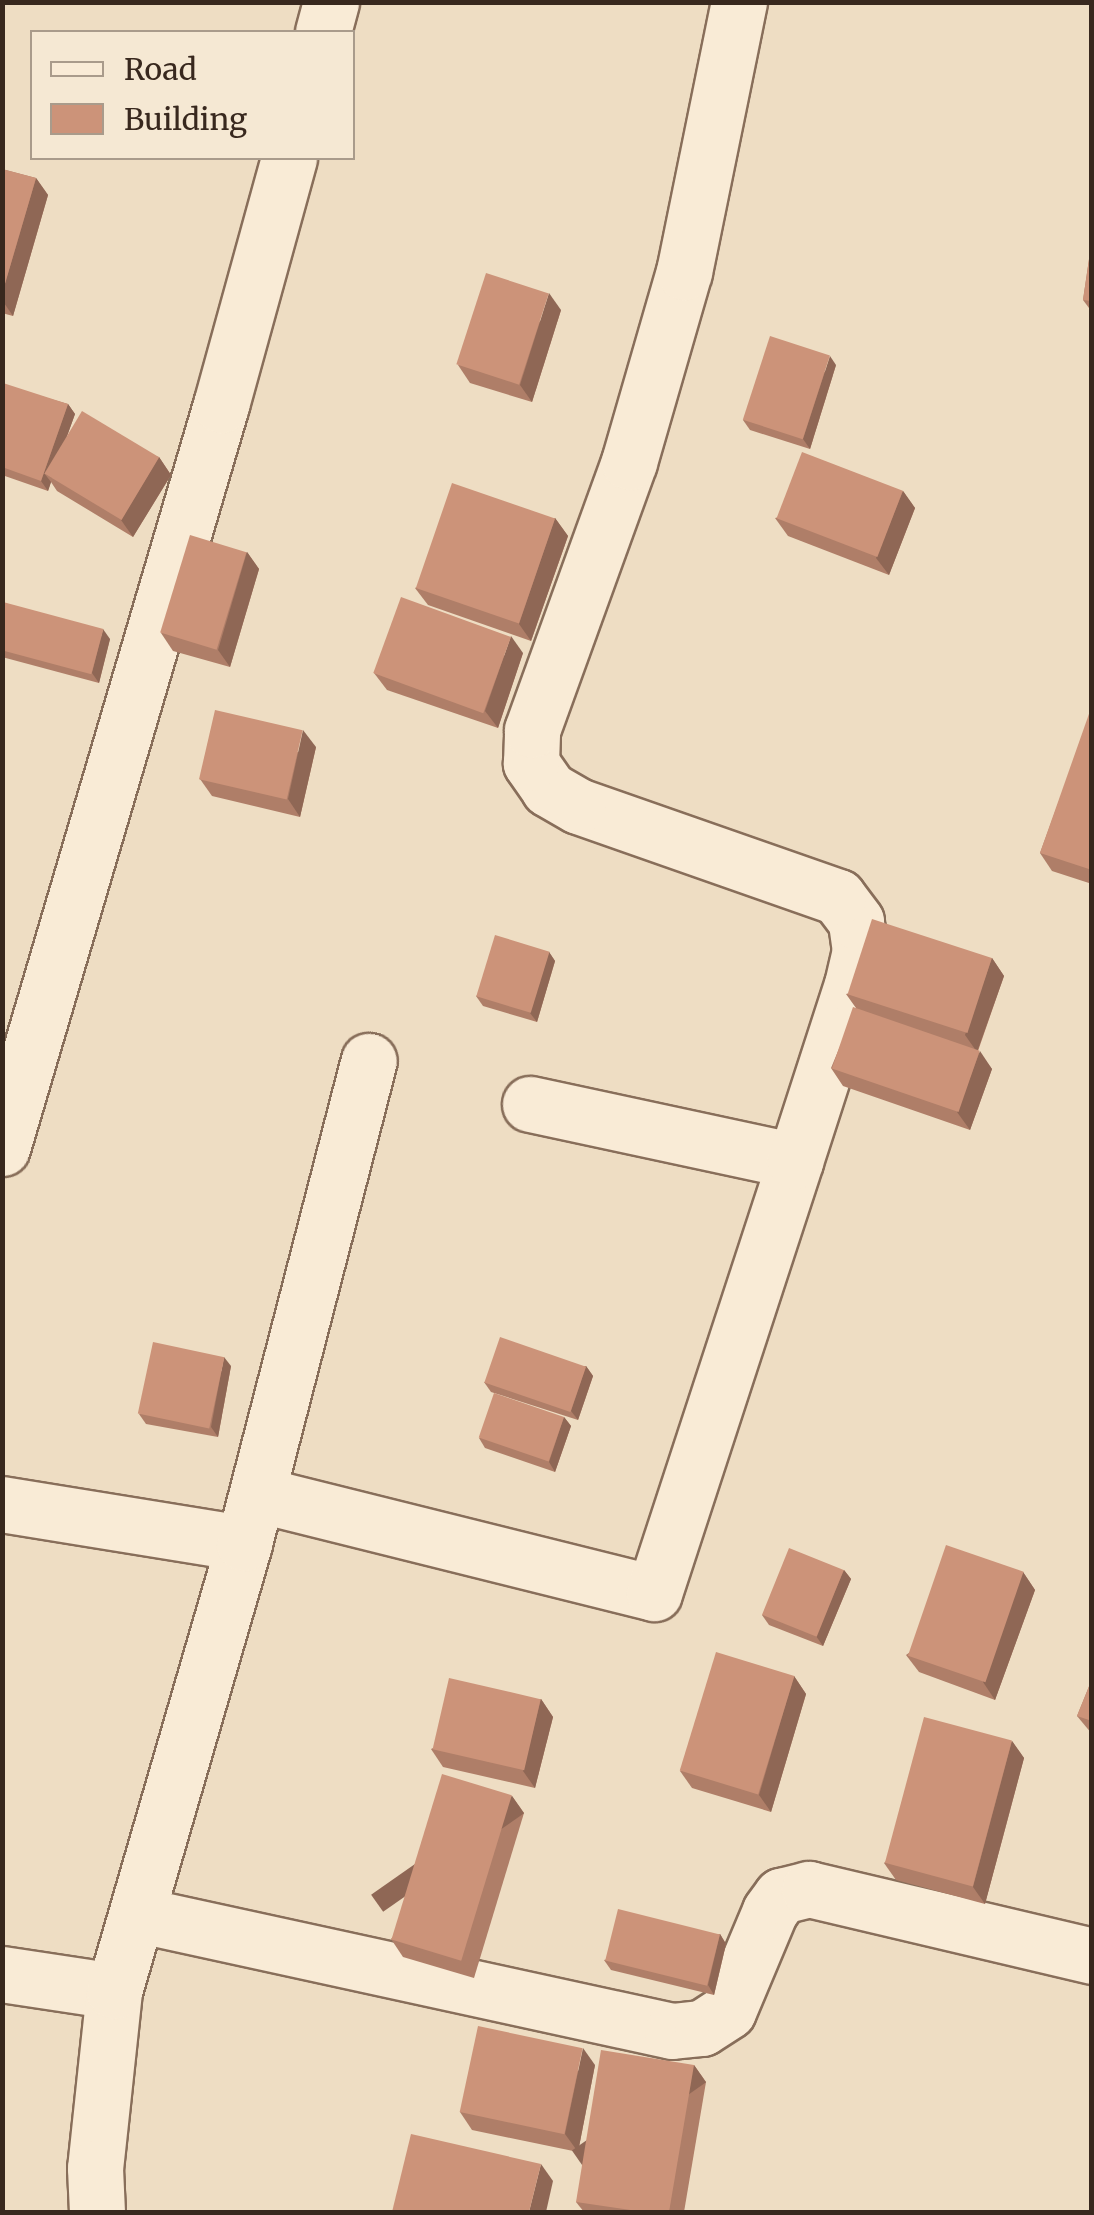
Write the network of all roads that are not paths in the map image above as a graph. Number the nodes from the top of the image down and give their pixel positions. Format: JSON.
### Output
{"nodes":[{"id":1,"x":331,"y":2,"type":"edge"},
{"id":2,"x":739,"y":2,"type":"edge"},
{"id":3,"x":324,"y":30,"type":"edge"},
{"id":4,"x":288,"y":160,"type":"edge"},
{"id":5,"x":369,"y":1060,"type":"dead end"},
{"id":6,"x":530,"y":1104,"type":"dead end"},
{"id":7,"x":2,"y":1148,"type":"edge"},
{"id":8,"x":795,"y":1161,"type":"junction"},
{"id":9,"x":2,"y":1504,"type":"edge"},
{"id":10,"x":251,"y":1519,"type":"junction"},
{"id":11,"x":140,"y":1915,"type":"junction"},
{"id":12,"x":1092,"y":1956,"type":"edge"},
{"id":13,"x":2,"y":1974,"type":"edge"},
{"id":14,"x":114,"y":1992,"type":"junction"},
{"id":15,"x":98,"y":2212,"type":"edge"}],
"edges":[{"from":1,"to":3,"type":"street"},
{"from":2,"to":8,"type":"street"},
{"from":4,"to":7,"type":"street"},
{"from":5,"to":10,"type":"street"},
{"from":6,"to":8,"type":"street"},
{"from":8,"to":10,"type":"street"},
{"from":9,"to":10,"type":"street"},
{"from":10,"to":11,"type":"street"},
{"from":11,"to":12,"type":"street"},
{"from":11,"to":14,"type":"street"},
{"from":13,"to":14,"type":"street"},
{"from":14,"to":15,"type":"street"}]}
